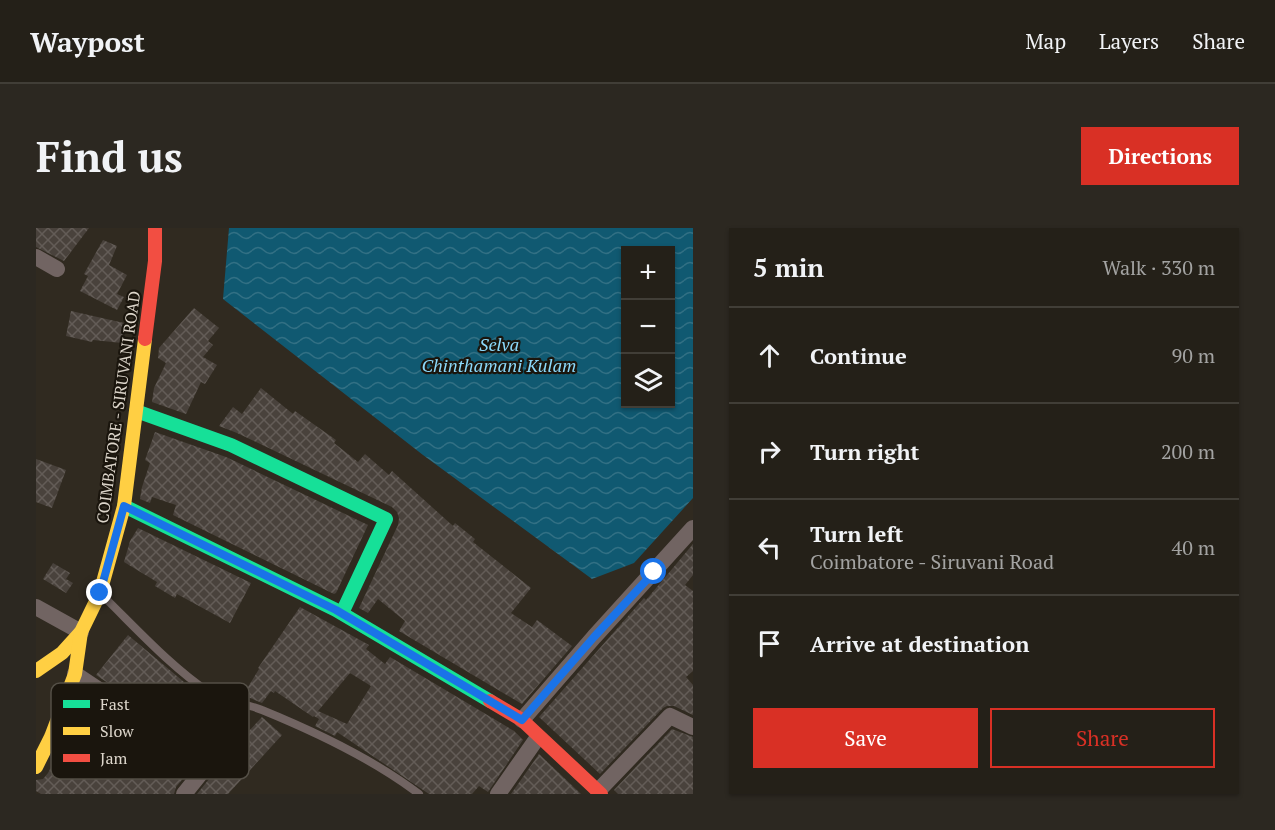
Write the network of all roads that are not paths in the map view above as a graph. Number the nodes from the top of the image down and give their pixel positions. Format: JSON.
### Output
{"nodes":[{"id":1,"x":155,"y":228,"type":"edge"},
{"id":2,"x":36,"y":257,"type":"edge"},
{"id":3,"x":57,"y":269,"type":"dead end"},
{"id":4,"x":136,"y":411,"type":"junction"},
{"id":5,"x":124,"y":506,"type":"junction"},
{"id":6,"x":693,"y":528,"type":"edge"},
{"id":7,"x":100,"y":593,"type":"junction"},
{"id":8,"x":36,"y":607,"type":"edge"},
{"id":9,"x":342,"y":613,"type":"junction"},
{"id":10,"x":81,"y":632,"type":"junction"},
{"id":11,"x":36,"y":671,"type":"edge"},
{"id":12,"x":75,"y":674,"type":"junction"},
{"id":13,"x":72,"y":683,"type":"edge"},
{"id":14,"x":88,"y":683,"type":"edge"},
{"id":15,"x":198,"y":683,"type":"edge"},
{"id":16,"x":249,"y":706,"type":"edge"},
{"id":17,"x":522,"y":720,"type":"junction"},
{"id":18,"x":693,"y":727,"type":"edge"},
{"id":19,"x":51,"y":737,"type":"edge"},
{"id":20,"x":538,"y":737,"type":"junction"},
{"id":21,"x":36,"y":767,"type":"edge"},
{"id":22,"x":196,"y":779,"type":"edge"},
{"id":23,"x":599,"y":792,"type":"edge"},
{"id":24,"x":184,"y":794,"type":"edge"},
{"id":25,"x":419,"y":794,"type":"edge"},
{"id":26,"x":498,"y":794,"type":"edge"}],
"edges":[{"from":1,"to":4,"type":"street","name":"COIMBATORE - SIRUVANI ROAD"},
{"from":2,"to":3,"type":"street"},
{"from":4,"to":5,"type":"street","name":"COIMBATORE - SIRUVANI ROAD"},
{"from":4,"to":9,"type":"street"},
{"from":5,"to":7,"type":"street","name":"COIMBATORE - SIRUVANI ROAD"},
{"from":5,"to":9,"type":"street"},
{"from":6,"to":17,"type":"street"},
{"from":7,"to":10,"type":"street","name":"COIMBATORE - SIRUVANI ROAD"},
{"from":7,"to":15,"type":"lane"},
{"from":8,"to":10,"type":"street"},
{"from":9,"to":17,"type":"street"},
{"from":10,"to":11,"type":"street","name":"COIMBATORE - SIRUVANI ROAD"},
{"from":10,"to":12,"type":"street"},
{"from":12,"to":13,"type":"street"},
{"from":12,"to":14,"type":"street"},
{"from":16,"to":25,"type":"lane"},
{"from":17,"to":20,"type":"street"},
{"from":18,"to":23,"type":"street"},
{"from":19,"to":21,"type":"street"},
{"from":20,"to":23,"type":"street"},
{"from":20,"to":26,"type":"street"},
{"from":22,"to":24,"type":"street"}]}
